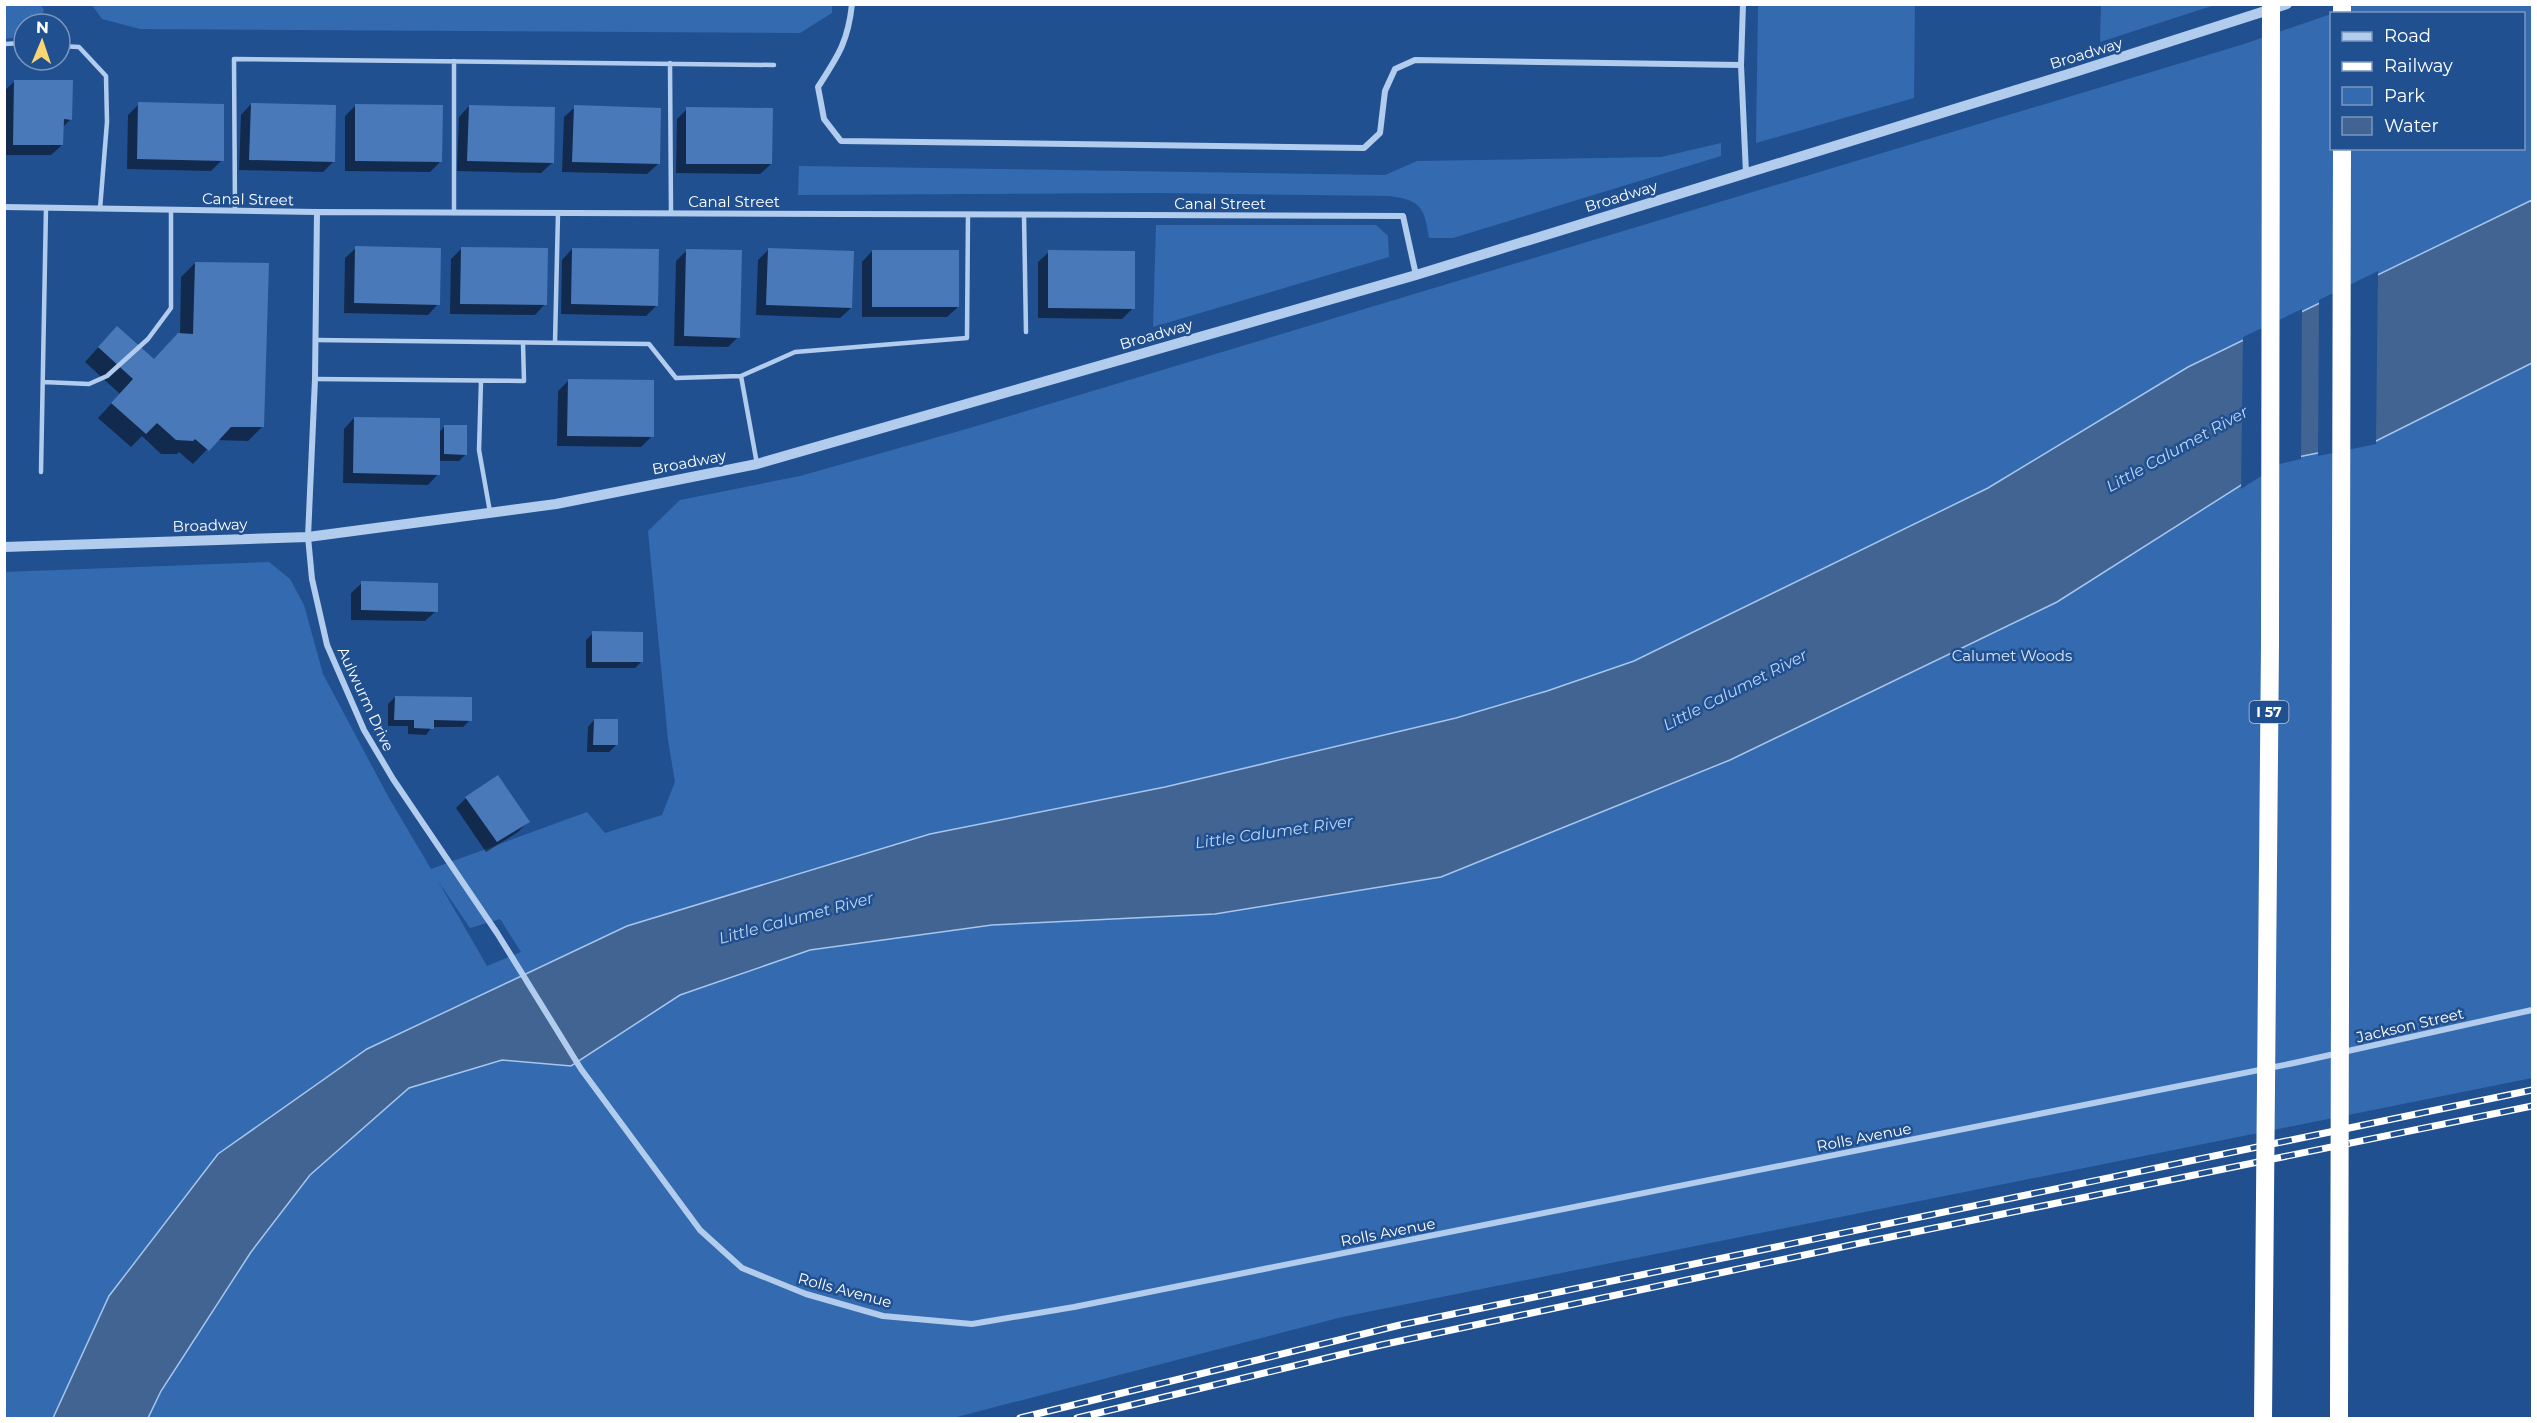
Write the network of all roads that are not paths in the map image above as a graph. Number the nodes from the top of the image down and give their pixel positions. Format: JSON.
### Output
{"nodes":[{"id":1,"x":852,"y":4,"type":"edge"},
{"id":2,"x":1743,"y":4,"type":"edge"},
{"id":3,"x":2271,"y":4,"type":"edge"},
{"id":4,"x":2287,"y":4,"type":"edge"},
{"id":5,"x":72,"y":47,"type":"edge"},
{"id":6,"x":454,"y":61,"type":"junction"},
{"id":7,"x":670,"y":63,"type":"junction"},
{"id":8,"x":774,"y":65,"type":"dead end"},
{"id":9,"x":1740,"y":65,"type":"junction"},
{"id":10,"x":2342,"y":150,"type":"edge"},
{"id":11,"x":1746,"y":173,"type":"junction"},
{"id":12,"x":4,"y":207,"type":"edge"},
{"id":13,"x":46,"y":208,"type":"junction"},
{"id":14,"x":100,"y":209,"type":"junction"},
{"id":15,"x":171,"y":210,"type":"junction"},
{"id":16,"x":235,"y":211,"type":"junction"},
{"id":17,"x":317,"y":212,"type":"junction"},
{"id":18,"x":454,"y":213,"type":"junction"},
{"id":19,"x":558,"y":213,"type":"junction"},
{"id":20,"x":671,"y":213,"type":"junction"},
{"id":21,"x":968,"y":214,"type":"junction"},
{"id":22,"x":1024,"y":215,"type":"junction"},
{"id":23,"x":1416,"y":275,"type":"junction"},
{"id":24,"x":1026,"y":332,"type":"dead end"},
{"id":25,"x":315,"y":340,"type":"junction"},
{"id":26,"x":523,"y":343,"type":"junction"},
{"id":27,"x":555,"y":343,"type":"junction"},
{"id":28,"x":741,"y":376,"type":"junction"},
{"id":29,"x":315,"y":379,"type":"junction"},
{"id":30,"x":43,"y":381,"type":"junction"},
{"id":31,"x":481,"y":381,"type":"junction"},
{"id":32,"x":757,"y":464,"type":"junction"},
{"id":33,"x":41,"y":472,"type":"dead end"},
{"id":34,"x":490,"y":514,"type":"junction"},
{"id":35,"x":308,"y":537,"type":"junction"},
{"id":36,"x":4,"y":547,"type":"edge"},
{"id":37,"x":2532,"y":1010,"type":"edge"},
{"id":38,"x":2294,"y":1063,"type":"joint"},
{"id":39,"x":581,"y":1069,"type":"joint"},
{"id":40,"x":2263,"y":1419,"type":"edge"},
{"id":41,"x":2339,"y":1419,"type":"edge"}],
"edges":[{"from":1,"to":9,"type":"street"},
{"from":2,"to":9,"type":"street"},
{"from":3,"to":40,"type":"highway","number":"I 57","bridge":true},
{"from":4,"to":11,"type":"street","name":"Broadway"},
{"from":5,"to":14,"type":"lane"},
{"from":6,"to":7,"type":"lane"},
{"from":6,"to":16,"type":"lane"},
{"from":6,"to":18,"type":"lane"},
{"from":7,"to":8,"type":"lane"},
{"from":7,"to":20,"type":"lane"},
{"from":9,"to":11,"type":"street"},
{"from":10,"to":41,"type":"highway","bridge":true},
{"from":11,"to":23,"type":"street","name":"Broadway"},
{"from":12,"to":13,"type":"street","name":"Canal Street"},
{"from":13,"to":14,"type":"street","name":"Canal Street"},
{"from":13,"to":30,"type":"lane"},
{"from":14,"to":15,"type":"street","name":"Canal Street"},
{"from":15,"to":16,"type":"street","name":"Canal Street"},
{"from":15,"to":30,"type":"lane"},
{"from":16,"to":17,"type":"street","name":"Canal Street"},
{"from":17,"to":18,"type":"street","name":"Canal Street"},
{"from":17,"to":25,"type":"street","name":"Aulwurm Drive"},
{"from":18,"to":19,"type":"street","name":"Canal Street"},
{"from":19,"to":20,"type":"street","name":"Canal Street"},
{"from":19,"to":27,"type":"lane"},
{"from":20,"to":21,"type":"street","name":"Canal Street"},
{"from":21,"to":22,"type":"street","name":"Canal Street"},
{"from":21,"to":28,"type":"lane"},
{"from":22,"to":23,"type":"street","name":"Canal Street"},
{"from":22,"to":24,"type":"lane"},
{"from":23,"to":32,"type":"street","name":"Broadway"},
{"from":25,"to":26,"type":"lane"},
{"from":25,"to":29,"type":"street","name":"Aulwurm Drive"},
{"from":26,"to":27,"type":"lane"},
{"from":26,"to":31,"type":"lane"},
{"from":27,"to":28,"type":"lane"},
{"from":28,"to":32,"type":"lane"},
{"from":29,"to":31,"type":"lane"},
{"from":29,"to":35,"type":"street","name":"Aulwurm Drive"},
{"from":30,"to":33,"type":"lane"},
{"from":31,"to":34,"type":"lane"},
{"from":32,"to":34,"type":"street","name":"Broadway"},
{"from":34,"to":35,"type":"street","name":"Broadway"},
{"from":35,"to":36,"type":"street","name":"Broadway"},
{"from":35,"to":39,"type":"street","name":"Aulwurm Drive"},
{"from":37,"to":38,"type":"street","name":"Jackson Street"},
{"from":38,"to":39,"type":"street","name":"Rolls Avenue"}]}
